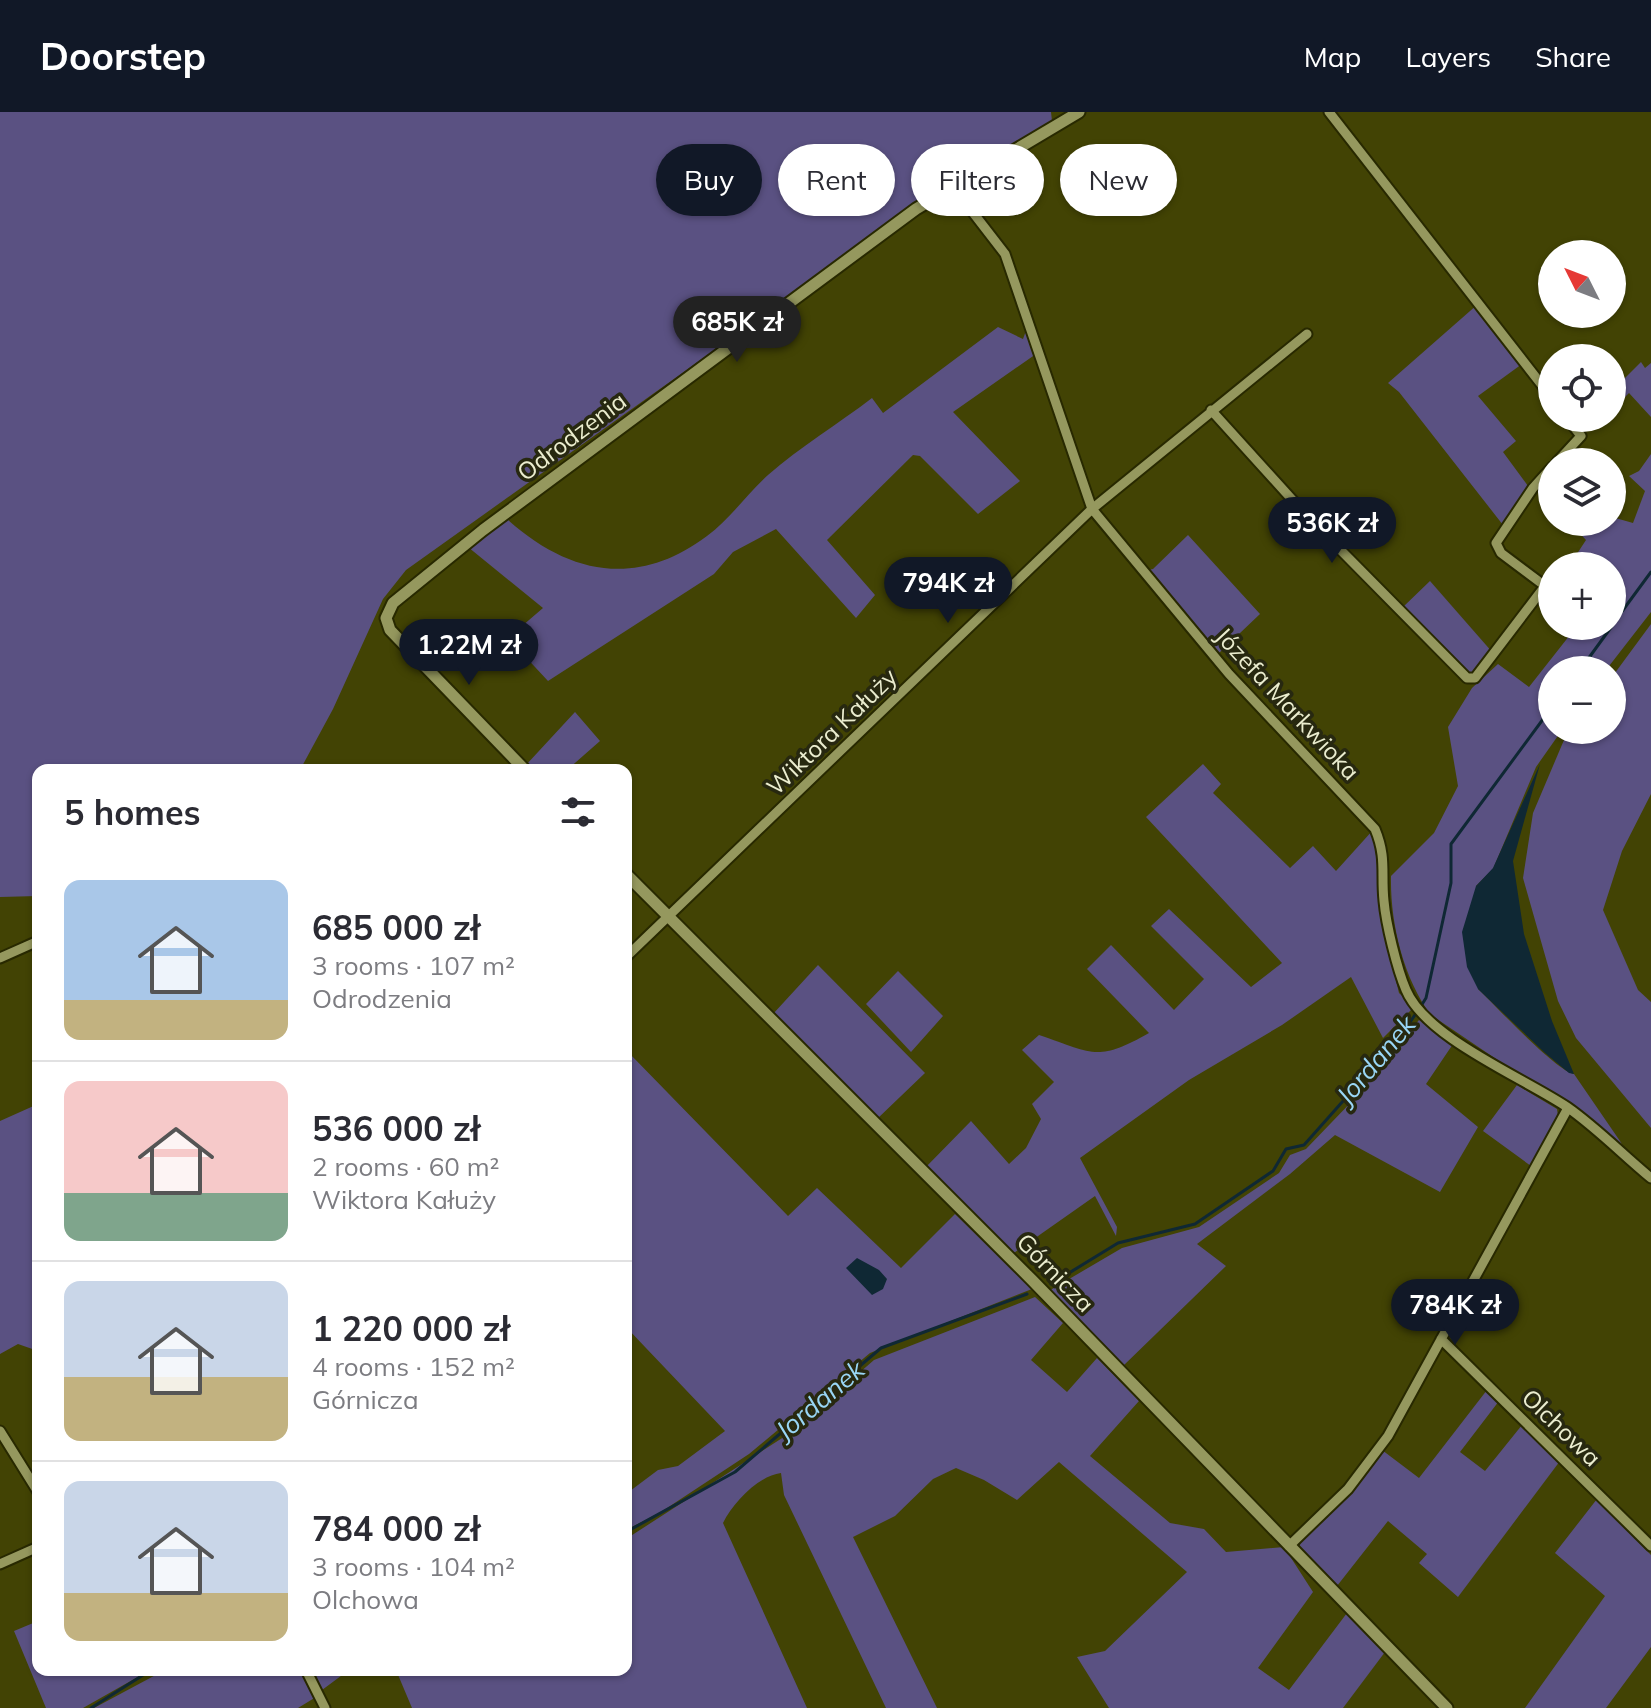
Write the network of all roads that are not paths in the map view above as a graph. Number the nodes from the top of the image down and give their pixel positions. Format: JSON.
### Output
{"nodes":[{"id":1,"x":1079,"y":112,"type":"edge"},
{"id":2,"x":1329,"y":112,"type":"edge"},
{"id":3,"x":1026,"y":144,"type":"edge"},
{"id":4,"x":911,"y":213,"type":"edge"},
{"id":5,"x":976,"y":216,"type":"edge"},
{"id":6,"x":1307,"y":334,"type":"dead end"},
{"id":7,"x":1538,"y":380,"type":"edge"},
{"id":8,"x":1211,"y":410,"type":"junction"},
{"id":9,"x":1578,"y":432,"type":"edge"},
{"id":10,"x":1570,"y":448,"type":"edge"},
{"id":11,"x":1538,"y":483,"type":"edge"},
{"id":12,"x":1092,"y":509,"type":"junction"},
{"id":13,"x":519,"y":764,"type":"edge"},
{"id":14,"x":632,"y":880,"type":"edge"},
{"id":15,"x":668,"y":917,"type":"junction"},
{"id":16,"x":32,"y":944,"type":"edge"},
{"id":17,"x":632,"y":951,"type":"edge"},
{"id":18,"x":0,"y":958,"type":"edge"},
{"id":19,"x":1568,"y":1108,"type":"junction"},
{"id":20,"x":1651,"y":1178,"type":"edge"},
{"id":21,"x":1441,"y":1339,"type":"junction"},
{"id":22,"x":0,"y":1431,"type":"edge"},
{"id":23,"x":32,"y":1482,"type":"edge"},
{"id":24,"x":1289,"y":1546,"type":"junction"},
{"id":25,"x":1651,"y":1546,"type":"edge"},
{"id":26,"x":32,"y":1550,"type":"edge"},
{"id":27,"x":0,"y":1564,"type":"edge"},
{"id":28,"x":309,"y":1676,"type":"edge"},
{"id":29,"x":325,"y":1708,"type":"edge"},
{"id":30,"x":1447,"y":1708,"type":"edge"}],
"edges":[{"from":1,"to":3,"type":"street","name":"Odrodzenia"},
{"from":2,"to":7,"type":"street"},
{"from":4,"to":13,"type":"street","name":"Odrodzenia"},
{"from":5,"to":12,"type":"street","name":"Józefa Markwioka"},
{"from":6,"to":8,"type":"street","name":"Wiktora Kałuży"},
{"from":8,"to":11,"type":"street"},
{"from":8,"to":12,"type":"street","name":"Wiktora Kałuży"},
{"from":9,"to":10,"type":"street"},
{"from":12,"to":15,"type":"street","name":"Wiktora Kałuży"},
{"from":12,"to":19,"type":"street","name":"Józefa Markwioka"},
{"from":14,"to":15,"type":"street","name":"Górnicza"},
{"from":15,"to":17,"type":"street","name":"Wiktora Kałuży"},
{"from":15,"to":24,"type":"street","name":"Górnicza"},
{"from":16,"to":18,"type":"street"},
{"from":19,"to":20,"type":"street","name":"Józefa Markwioka"},
{"from":19,"to":21,"type":"street"},
{"from":21,"to":24,"type":"street"},
{"from":21,"to":25,"type":"street","name":"Olchowa"},
{"from":22,"to":23,"type":"street"},
{"from":24,"to":30,"type":"street","name":"Górnicza"},
{"from":26,"to":27,"type":"street"},
{"from":28,"to":29,"type":"street"}]}
